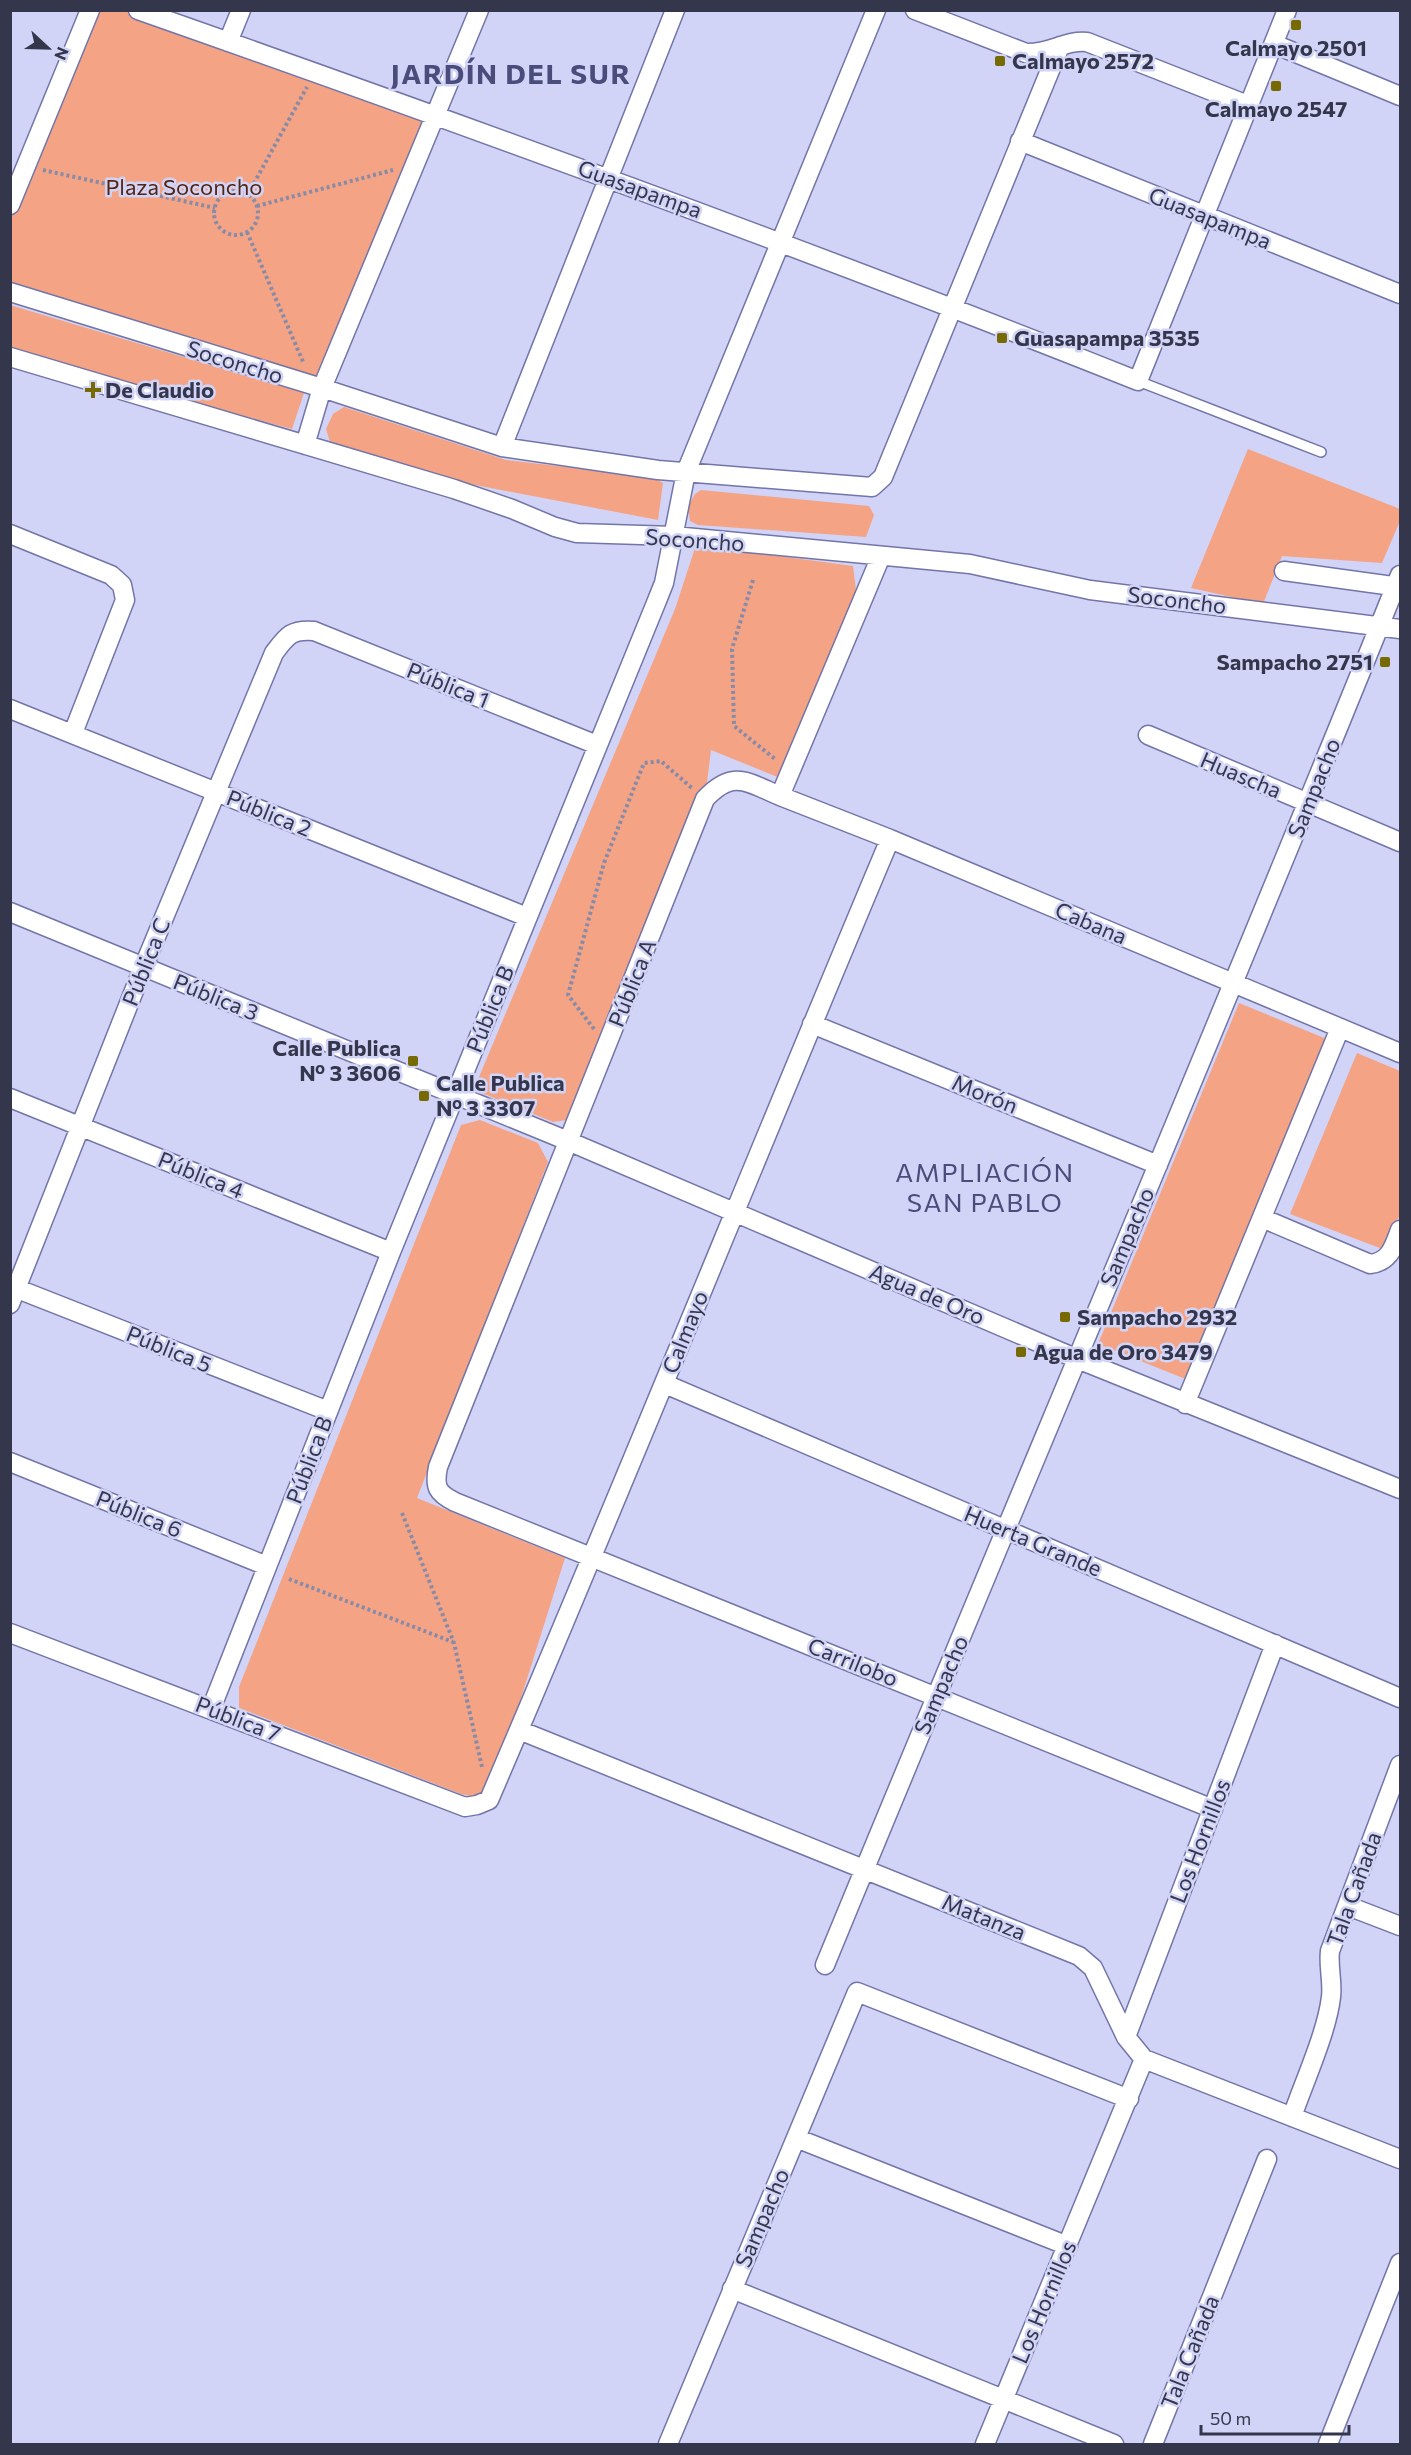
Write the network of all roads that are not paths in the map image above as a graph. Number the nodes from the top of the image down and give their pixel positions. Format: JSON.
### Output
{"nodes":[{"id":1,"x":90,"y":10,"type":"edge"},
{"id":2,"x":138,"y":10,"type":"edge"},
{"id":3,"x":241,"y":10,"type":"edge"},
{"id":4,"x":479,"y":10,"type":"edge"},
{"id":5,"x":675,"y":10,"type":"edge"},
{"id":6,"x":876,"y":10,"type":"edge"},
{"id":7,"x":915,"y":10,"type":"edge"},
{"id":8,"x":1287,"y":10,"type":"edge"},
{"id":9,"x":228,"y":42,"type":"junction"},
{"id":10,"x":1274,"y":44,"type":"junction"},
{"id":11,"x":1060,"y":46,"type":"junction"},
{"id":12,"x":1401,"y":96,"type":"edge"},
{"id":13,"x":1250,"y":106,"type":"junction"},
{"id":14,"x":436,"y":114,"type":"junction"},
{"id":15,"x":1020,"y":141,"type":"junction"},
{"id":16,"x":608,"y":177,"type":"junction"},
{"id":17,"x":10,"y":205,"type":"edge"},
{"id":18,"x":1204,"y":217,"type":"junction"},
{"id":19,"x":782,"y":243,"type":"junction"},
{"id":20,"x":10,"y":292,"type":"edge"},
{"id":21,"x":1401,"y":294,"type":"edge"},
{"id":22,"x":953,"y":307,"type":"junction"},
{"id":23,"x":10,"y":357,"type":"edge"},
{"id":24,"x":1138,"y":381,"type":"junction"},
{"id":25,"x":318,"y":387,"type":"junction"},
{"id":26,"x":305,"y":445,"type":"junction"},
{"id":27,"x":502,"y":447,"type":"junction"},
{"id":28,"x":1321,"y":452,"type":"dead end"},
{"id":29,"x":686,"y":472,"type":"junction"},
{"id":30,"x":10,"y":534,"type":"edge"},
{"id":31,"x":674,"y":536,"type":"junction"},
{"id":32,"x":881,"y":556,"type":"junction"},
{"id":33,"x":1284,"y":571,"type":"dead end"},
{"id":34,"x":1399,"y":583,"type":"edge"},
{"id":35,"x":1380,"y":626,"type":"junction"},
{"id":36,"x":1401,"y":629,"type":"edge"},
{"id":37,"x":299,"y":630,"type":"joint"},
{"id":38,"x":10,"y":709,"type":"edge"},
{"id":39,"x":72,"y":733,"type":"junction"},
{"id":40,"x":1148,"y":735,"type":"dead end"},
{"id":41,"x":597,"y":745,"type":"junction"},
{"id":42,"x":216,"y":791,"type":"junction"},
{"id":43,"x":780,"y":796,"type":"junction"},
{"id":44,"x":1307,"y":804,"type":"junction"},
{"id":45,"x":890,"y":839,"type":"junction"},
{"id":46,"x":1401,"y":842,"type":"edge"},
{"id":47,"x":10,"y":912,"type":"edge"},
{"id":48,"x":527,"y":917,"type":"junction"},
{"id":49,"x":143,"y":968,"type":"junction"},
{"id":50,"x":1235,"y":982,"type":"junction"},
{"id":51,"x":812,"y":1024,"type":"junction"},
{"id":52,"x":1340,"y":1028,"type":"junction"},
{"id":53,"x":1401,"y":1053,"type":"edge"},
{"id":54,"x":455,"y":1094,"type":"junction"},
{"id":55,"x":10,"y":1098,"type":"edge"},
{"id":56,"x":81,"y":1126,"type":"junction"},
{"id":57,"x":568,"y":1141,"type":"junction"},
{"id":58,"x":1158,"y":1165,"type":"junction"},
{"id":59,"x":734,"y":1211,"type":"junction"},
{"id":60,"x":1262,"y":1218,"type":"junction"},
{"id":61,"x":1401,"y":1230,"type":"edge"},
{"id":62,"x":391,"y":1252,"type":"junction"},
{"id":63,"x":13,"y":1293,"type":"edge"},
{"id":64,"x":1075,"y":1358,"type":"junction"},
{"id":65,"x":665,"y":1384,"type":"junction"},
{"id":66,"x":1185,"y":1404,"type":"junction"},
{"id":67,"x":328,"y":1411,"type":"junction"},
{"id":68,"x":10,"y":1462,"type":"edge"},
{"id":69,"x":1401,"y":1489,"type":"edge"},
{"id":70,"x":1006,"y":1529,"type":"junction"},
{"id":71,"x":594,"y":1557,"type":"junction"},
{"id":72,"x":267,"y":1566,"type":"junction"},
{"id":73,"x":10,"y":1633,"type":"edge"},
{"id":74,"x":1275,"y":1644,"type":"junction"},
{"id":75,"x":936,"y":1695,"type":"junction"},
{"id":76,"x":1401,"y":1698,"type":"edge"},
{"id":77,"x":211,"y":1709,"type":"junction"},
{"id":78,"x":519,"y":1730,"type":"junction"},
{"id":79,"x":1401,"y":1765,"type":"edge"},
{"id":80,"x":489,"y":1800,"type":"joint"},
{"id":81,"x":1213,"y":1809,"type":"junction"},
{"id":82,"x":865,"y":1868,"type":"junction"},
{"id":83,"x":1348,"y":1906,"type":"junction"},
{"id":84,"x":1401,"y":1926,"type":"edge"},
{"id":85,"x":825,"y":1965,"type":"dead end"},
{"id":86,"x":1126,"y":2037,"type":"junction"},
{"id":87,"x":1144,"y":2059,"type":"junction"},
{"id":88,"x":1129,"y":2099,"type":"junction"},
{"id":89,"x":1292,"y":2117,"type":"junction"},
{"id":90,"x":795,"y":2138,"type":"junction"},
{"id":91,"x":1267,"y":2159,"type":"dead end"},
{"id":92,"x":1401,"y":2159,"type":"edge"},
{"id":93,"x":1068,"y":2247,"type":"junction"},
{"id":94,"x":1401,"y":2263,"type":"edge"},
{"id":95,"x":732,"y":2289,"type":"junction"},
{"id":96,"x":1004,"y":2400,"type":"junction"},
{"id":97,"x":671,"y":2444,"type":"edge"},
{"id":98,"x":985,"y":2445,"type":"edge"},
{"id":99,"x":1114,"y":2445,"type":"edge"},
{"id":100,"x":1153,"y":2445,"type":"edge"},
{"id":101,"x":1328,"y":2445,"type":"edge"}],
"edges":[{"from":1,"to":17,"type":"street"},
{"from":2,"to":9,"type":"street","name":"Guasapampa"},
{"from":3,"to":9,"type":"street"},
{"from":4,"to":14,"type":"street"},
{"from":5,"to":16,"type":"street"},
{"from":6,"to":19,"type":"street","name":"Pública B"},
{"from":7,"to":11,"type":"street"},
{"from":8,"to":10,"type":"street"},
{"from":9,"to":14,"type":"street","name":"Guasapampa"},
{"from":10,"to":12,"type":"street"},
{"from":10,"to":13,"type":"street"},
{"from":11,"to":13,"type":"street"},
{"from":11,"to":15,"type":"street"},
{"from":13,"to":18,"type":"street"},
{"from":14,"to":16,"type":"street","name":"Guasapampa"},
{"from":14,"to":25,"type":"street"},
{"from":15,"to":18,"type":"street","name":"Guasapampa"},
{"from":15,"to":22,"type":"street"},
{"from":16,"to":19,"type":"street","name":"Guasapampa"},
{"from":16,"to":27,"type":"street"},
{"from":18,"to":21,"type":"street","name":"Guasapampa"},
{"from":18,"to":24,"type":"street"},
{"from":19,"to":22,"type":"street","name":"Guasapampa"},
{"from":19,"to":29,"type":"street","name":"Pública B"},
{"from":20,"to":25,"type":"street","name":"Soconcho"},
{"from":22,"to":24,"type":"street","name":"Guasapampa"},
{"from":22,"to":29,"type":"street","name":"Soconcho"},
{"from":23,"to":26,"type":"street","name":"Soconcho"},
{"from":24,"to":28,"type":"lane"},
{"from":25,"to":26,"type":"street"},
{"from":25,"to":27,"type":"street","name":"Soconcho"},
{"from":26,"to":31,"type":"street","name":"Soconcho"},
{"from":27,"to":29,"type":"street","name":"Soconcho"},
{"from":29,"to":31,"type":"street","name":"Pública B"},
{"from":30,"to":39,"type":"street"},
{"from":31,"to":32,"type":"street","name":"Soconcho"},
{"from":31,"to":41,"type":"street","name":"Pública B"},
{"from":32,"to":35,"type":"street","name":"Soconcho"},
{"from":32,"to":43,"type":"street"},
{"from":33,"to":34,"type":"street"},
{"from":34,"to":35,"type":"street","name":"Sampacho"},
{"from":35,"to":36,"type":"street","name":"Soconcho"},
{"from":35,"to":44,"type":"street","name":"Sampacho"},
{"from":37,"to":41,"type":"street","name":"Pública 1"},
{"from":37,"to":42,"type":"street","name":"Pública C"},
{"from":38,"to":39,"type":"street","name":"Pública 2"},
{"from":39,"to":42,"type":"street","name":"Pública 2"},
{"from":40,"to":44,"type":"street","name":"Huascha"},
{"from":41,"to":48,"type":"street","name":"Pública B"},
{"from":42,"to":48,"type":"street","name":"Pública 2"},
{"from":42,"to":49,"type":"street","name":"Pública C"},
{"from":43,"to":45,"type":"street","name":"Cabana"},
{"from":43,"to":57,"type":"street","name":"Pública A"},
{"from":44,"to":46,"type":"street","name":"Huascha"},
{"from":44,"to":50,"type":"street","name":"Sampacho"},
{"from":45,"to":50,"type":"street","name":"Cabana"},
{"from":45,"to":51,"type":"street","name":"Calmayo"},
{"from":47,"to":49,"type":"street"},
{"from":48,"to":54,"type":"street","name":"Pública B"},
{"from":49,"to":54,"type":"street","name":"Pública 3"},
{"from":49,"to":56,"type":"street","name":"Pública C"},
{"from":50,"to":52,"type":"street","name":"Cabana"},
{"from":50,"to":58,"type":"street","name":"Sampacho"},
{"from":51,"to":58,"type":"street","name":"Morón"},
{"from":51,"to":59,"type":"street","name":"Calmayo"},
{"from":52,"to":53,"type":"street","name":"Cabana"},
{"from":52,"to":60,"type":"street"},
{"from":54,"to":57,"type":"street","name":"Agua de Oro"},
{"from":54,"to":62,"type":"street","name":"Pública B"},
{"from":55,"to":56,"type":"street","name":"Pública 4"},
{"from":56,"to":62,"type":"street","name":"Pública 4"},
{"from":56,"to":63,"type":"street","name":"Pública C"},
{"from":57,"to":59,"type":"street","name":"Agua de Oro"},
{"from":57,"to":71,"type":"street","name":"Pública A"},
{"from":58,"to":64,"type":"street","name":"Sampacho"},
{"from":59,"to":64,"type":"street","name":"Agua de Oro"},
{"from":59,"to":65,"type":"street","name":"Calmayo"},
{"from":60,"to":61,"type":"street"},
{"from":60,"to":66,"type":"street"},
{"from":62,"to":67,"type":"street","name":"Pública B"},
{"from":63,"to":67,"type":"street","name":"Pública 5"},
{"from":64,"to":66,"type":"street","name":"Agua de Oro"},
{"from":64,"to":70,"type":"street","name":"Sampacho"},
{"from":65,"to":70,"type":"street","name":"Huerta Grande"},
{"from":65,"to":71,"type":"street","name":"Calmayo"},
{"from":66,"to":69,"type":"street","name":"Agua de Oro"},
{"from":67,"to":72,"type":"street","name":"Pública B"},
{"from":68,"to":72,"type":"street","name":"Pública 6"},
{"from":70,"to":74,"type":"street","name":"Huerta Grande"},
{"from":70,"to":75,"type":"street","name":"Sampacho"},
{"from":71,"to":75,"type":"street","name":"Carrilobo"},
{"from":71,"to":78,"type":"street","name":"Calmayo"},
{"from":72,"to":77,"type":"street","name":"Pública B"},
{"from":73,"to":77,"type":"street","name":"Pública 7"},
{"from":74,"to":76,"type":"street","name":"Huerta Grande"},
{"from":74,"to":81,"type":"street","name":"Los Hornillos"},
{"from":75,"to":81,"type":"street","name":"Carrilobo"},
{"from":75,"to":82,"type":"street","name":"Sampacho"},
{"from":77,"to":80,"type":"street","name":"Pública 7"},
{"from":78,"to":80,"type":"street","name":"Calmayo"},
{"from":78,"to":82,"type":"street","name":"Matanza"},
{"from":79,"to":83,"type":"street","name":"Tala Cañada"},
{"from":81,"to":86,"type":"street","name":"Los Hornillos"},
{"from":82,"to":85,"type":"street","name":"Sampacho"},
{"from":82,"to":86,"type":"street","name":"Matanza"},
{"from":83,"to":84,"type":"street"},
{"from":83,"to":89,"type":"street","name":"Tala Cañada"},
{"from":86,"to":87,"type":"street","name":"Matanza"},
{"from":87,"to":88,"type":"street","name":"Los Hornillos"},
{"from":87,"to":89,"type":"street","name":"Matanza"},
{"from":88,"to":90,"type":"street","name":"Sampacho"},
{"from":88,"to":93,"type":"street","name":"Los Hornillos"},
{"from":89,"to":92,"type":"street","name":"Matanza"},
{"from":90,"to":93,"type":"street"},
{"from":90,"to":95,"type":"street","name":"Sampacho"},
{"from":91,"to":100,"type":"street","name":"Tala Cañada"},
{"from":93,"to":96,"type":"street","name":"Los Hornillos"},
{"from":94,"to":101,"type":"street"},
{"from":95,"to":96,"type":"street"},
{"from":95,"to":97,"type":"street","name":"Sampacho"},
{"from":96,"to":98,"type":"street","name":"Los Hornillos"},
{"from":96,"to":99,"type":"street"}]}
